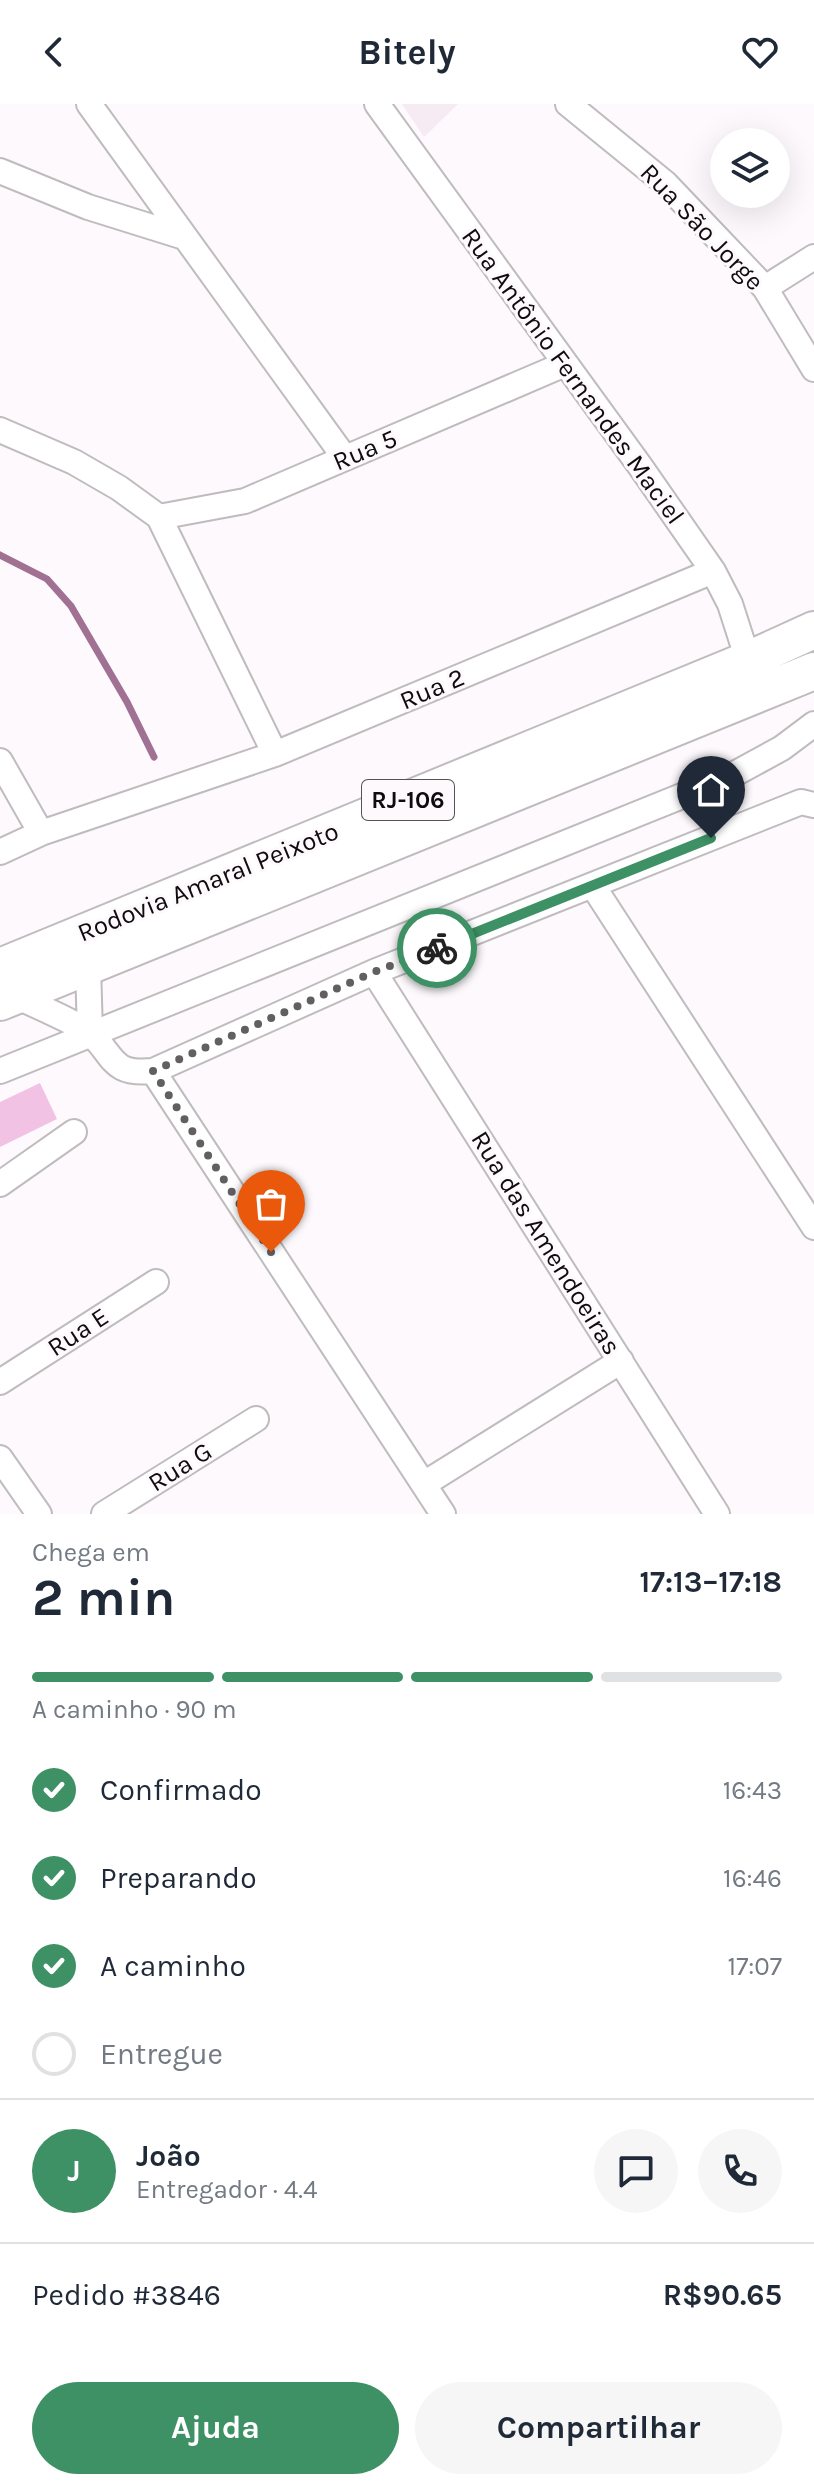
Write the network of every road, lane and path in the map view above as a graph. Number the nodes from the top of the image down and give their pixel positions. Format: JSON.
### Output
{"nodes":[{"id":1,"x":89,"y":104,"type":"edge"},
{"id":2,"x":377,"y":104,"type":"edge"},
{"id":3,"x":568,"y":104,"type":"edge"},
{"id":4,"x":0,"y":171,"type":"edge"},
{"id":5,"x":184,"y":237,"type":"junction"},
{"id":6,"x":814,"y":257,"type":"edge"},
{"id":7,"x":765,"y":288,"type":"junction"},
{"id":8,"x":565,"y":364,"type":"junction"},
{"id":9,"x":814,"y":369,"type":"edge"},
{"id":10,"x":0,"y":430,"type":"edge"},
{"id":11,"x":345,"y":458,"type":"junction"},
{"id":12,"x":159,"y":517,"type":"junction"},
{"id":13,"x":713,"y":571,"type":"junction"},
{"id":14,"x":814,"y":630,"type":"edge"},
{"id":15,"x":748,"y":660,"type":"junction"},
{"id":16,"x":814,"y":671,"type":"edge"},
{"id":17,"x":814,"y":724,"type":"edge"},
{"id":18,"x":275,"y":754,"type":"junction"},
{"id":19,"x":0,"y":761,"type":"edge"},
{"id":20,"x":807,"y":804,"type":"edge"},
{"id":21,"x":41,"y":833,"type":"junction"},
{"id":22,"x":0,"y":852,"type":"edge"},
{"id":23,"x":593,"y":886,"type":"junction"},
{"id":24,"x":88,"y":965,"type":"junction"},
{"id":25,"x":374,"y":972,"type":"junction"},
{"id":26,"x":5,"y":988,"type":"edge"},
{"id":27,"x":90,"y":1034,"type":"junction"},
{"id":28,"x":0,"y":1071,"type":"edge"},
{"id":29,"x":153,"y":1071,"type":"junction"},
{"id":30,"x":74,"y":1132,"type":"dead end"},
{"id":31,"x":0,"y":1184,"type":"edge"},
{"id":32,"x":813,"y":1224,"type":"edge"},
{"id":33,"x":156,"y":1282,"type":"dead end"},
{"id":34,"x":621,"y":1361,"type":"junction"},
{"id":35,"x":0,"y":1382,"type":"edge"},
{"id":36,"x":256,"y":1419,"type":"dead end"},
{"id":37,"x":1,"y":1463,"type":"edge"},
{"id":38,"x":424,"y":1484,"type":"junction"},
{"id":39,"x":39,"y":1514,"type":"edge"},
{"id":40,"x":104,"y":1514,"type":"edge"},
{"id":41,"x":443,"y":1514,"type":"edge"},
{"id":42,"x":717,"y":1514,"type":"edge"}],
"edges":[{"from":1,"to":5,"type":"street"},
{"from":2,"to":8,"type":"street","name":"Rua Antônio Fernandes Maciel"},
{"from":3,"to":7,"type":"street","name":"Rua São Jorge"},
{"from":4,"to":5,"type":"street"},
{"from":5,"to":11,"type":"street"},
{"from":6,"to":7,"type":"street"},
{"from":7,"to":9,"type":"street","name":"Rua São Jorge"},
{"from":8,"to":11,"type":"street","name":"Rua 5"},
{"from":8,"to":13,"type":"street","name":"Rua Antônio Fernandes Maciel"},
{"from":10,"to":12,"type":"street"},
{"from":11,"to":12,"type":"street","name":"Rua 5"},
{"from":12,"to":18,"type":"street"},
{"from":13,"to":15,"type":"street","name":"Rua Antônio Fernandes Maciel"},
{"from":13,"to":18,"type":"street","name":"Rua 2"},
{"from":14,"to":15,"type":"highway","name":"Rodovia Amaral Peixoto","number":"RJ-106"},
{"from":15,"to":26,"type":"highway","name":"Rodovia Amaral Peixoto","number":"RJ-106"},
{"from":16,"to":24,"type":"highway","name":"Rodovia Amaral Peixoto","number":"RJ-106"},
{"from":17,"to":27,"type":"street"},
{"from":18,"to":21,"type":"street","name":"Rua 2"},
{"from":19,"to":21,"type":"street"},
{"from":20,"to":23,"type":"street"},
{"from":21,"to":22,"type":"street","name":"Rua 2"},
{"from":23,"to":25,"type":"street"},
{"from":23,"to":32,"type":"street"},
{"from":24,"to":26,"type":"highway","name":"Rodovia Amaral Peixoto","number":"RJ-106"},
{"from":24,"to":27,"type":"street"},
{"from":25,"to":29,"type":"street"},
{"from":25,"to":34,"type":"street","name":"Rua das Amendoeiras"},
{"from":26,"to":27,"type":"street"},
{"from":27,"to":28,"type":"street"},
{"from":27,"to":29,"type":"street"},
{"from":29,"to":38,"type":"street"},
{"from":30,"to":31,"type":"street"},
{"from":33,"to":35,"type":"street","name":"Rua E"},
{"from":34,"to":38,"type":"street"},
{"from":34,"to":42,"type":"street","name":"Rua das Amendoeiras"},
{"from":36,"to":40,"type":"street","name":"Rua G"},
{"from":37,"to":39,"type":"street"},
{"from":38,"to":41,"type":"street"}]}
